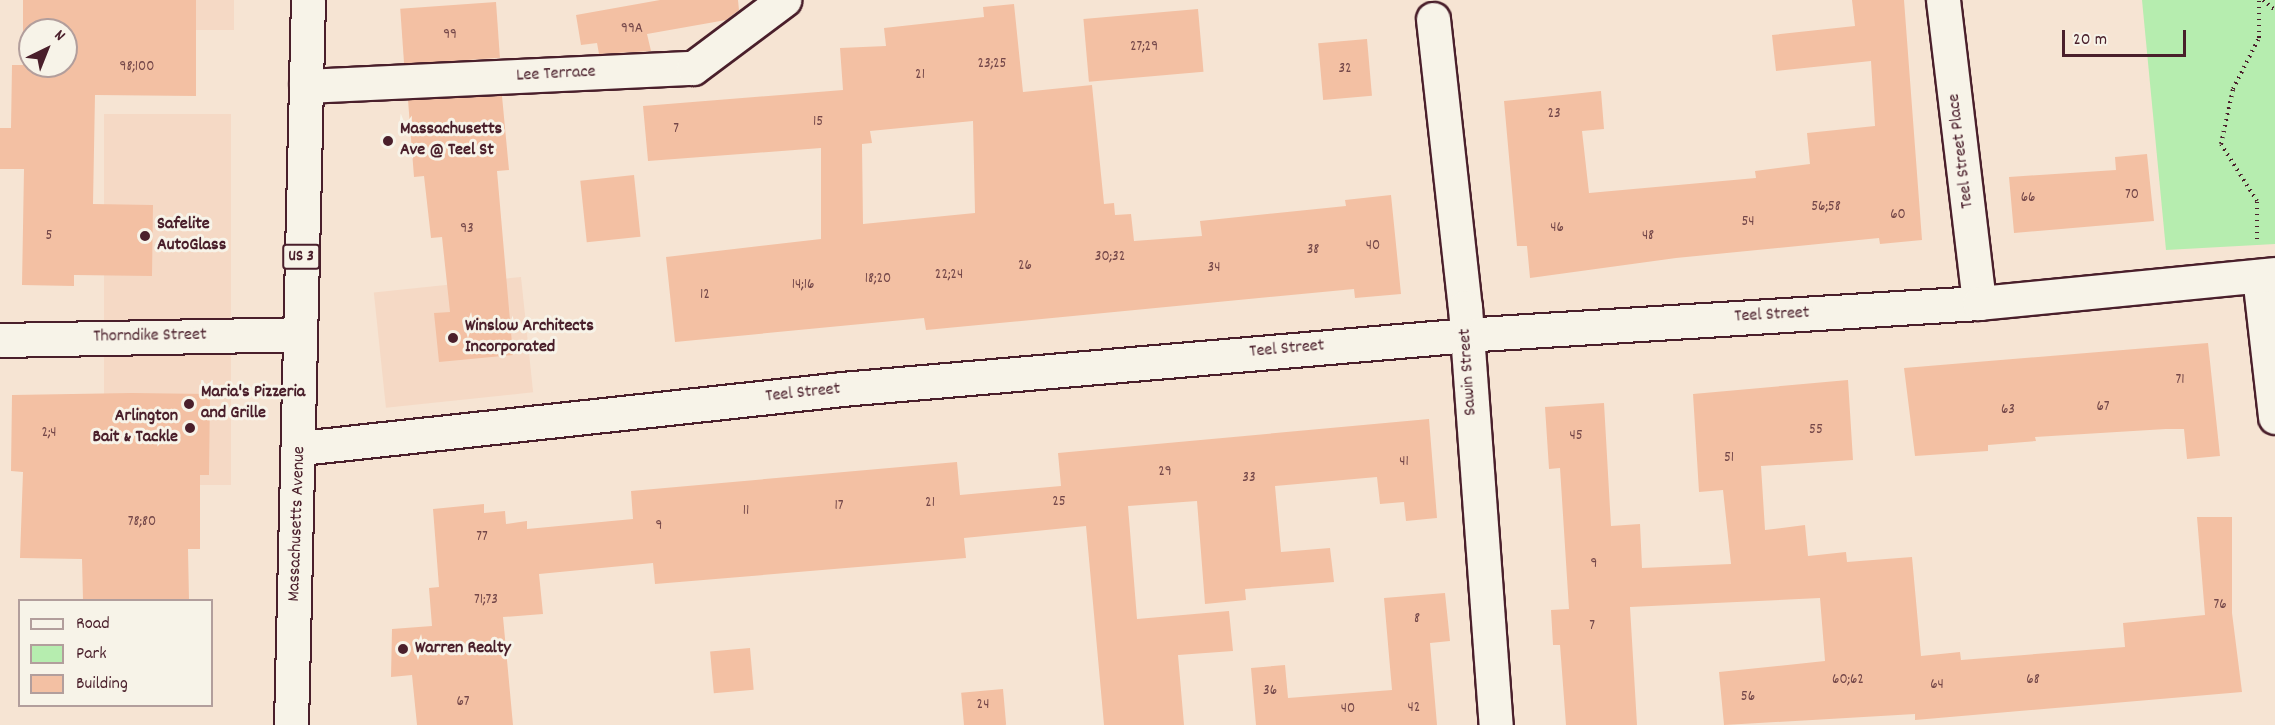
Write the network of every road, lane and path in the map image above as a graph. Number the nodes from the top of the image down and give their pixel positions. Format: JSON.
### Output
{"nodes":[{"id":1,"x":308,"y":0,"type":"edge"},
{"id":2,"x":784,"y":0,"type":"edge"},
{"id":3,"x":1943,"y":0,"type":"edge"},
{"id":4,"x":2261,"y":0,"type":"edge"},
{"id":5,"x":2275,"y":10,"type":"edge"},
{"id":6,"x":1433,"y":20,"type":"dead end"},
{"id":7,"x":306,"y":86,"type":"junction"},
{"id":8,"x":2257,"y":234,"type":"dead end"},
{"id":9,"x":2267,"y":275,"type":"edge"},
{"id":10,"x":1979,"y":303,"type":"junction"},
{"id":11,"x":299,"y":334,"type":"junction"},
{"id":12,"x":1467,"y":335,"type":"junction"},
{"id":13,"x":0,"y":340,"type":"edge"},
{"id":14,"x":2275,"y":417,"type":"edge"},
{"id":15,"x":301,"y":448,"type":"junction"},
{"id":16,"x":291,"y":725,"type":"edge"},
{"id":17,"x":1496,"y":725,"type":"edge"}],
"edges":[{"from":1,"to":7,"type":"main road","name":"Massachusetts Avenue","number":"US 3"},
{"from":2,"to":7,"type":"main road","name":"Lee Terrace"},
{"from":3,"to":10,"type":"main road","name":"Teel Street Place"},
{"from":4,"to":5,"type":"path"},
{"from":4,"to":8,"type":"path"},
{"from":6,"to":12,"type":"main road","name":"Sawin Street"},
{"from":7,"to":11,"type":"main road","name":"Massachusetts Avenue","number":"US 3"},
{"from":9,"to":10,"type":"main road","name":"Teel Street"},
{"from":9,"to":14,"type":"main road"},
{"from":10,"to":12,"type":"main road","name":"Teel Street"},
{"from":11,"to":13,"type":"main road","name":"Thorndike Street"},
{"from":11,"to":15,"type":"main road","name":"Massachusetts Avenue","number":"US 3"},
{"from":12,"to":15,"type":"main road","name":"Teel Street"},
{"from":12,"to":17,"type":"main road","name":"Sawin Street"},
{"from":15,"to":16,"type":"main road","name":"Massachusetts Avenue","number":"US 3"}]}
